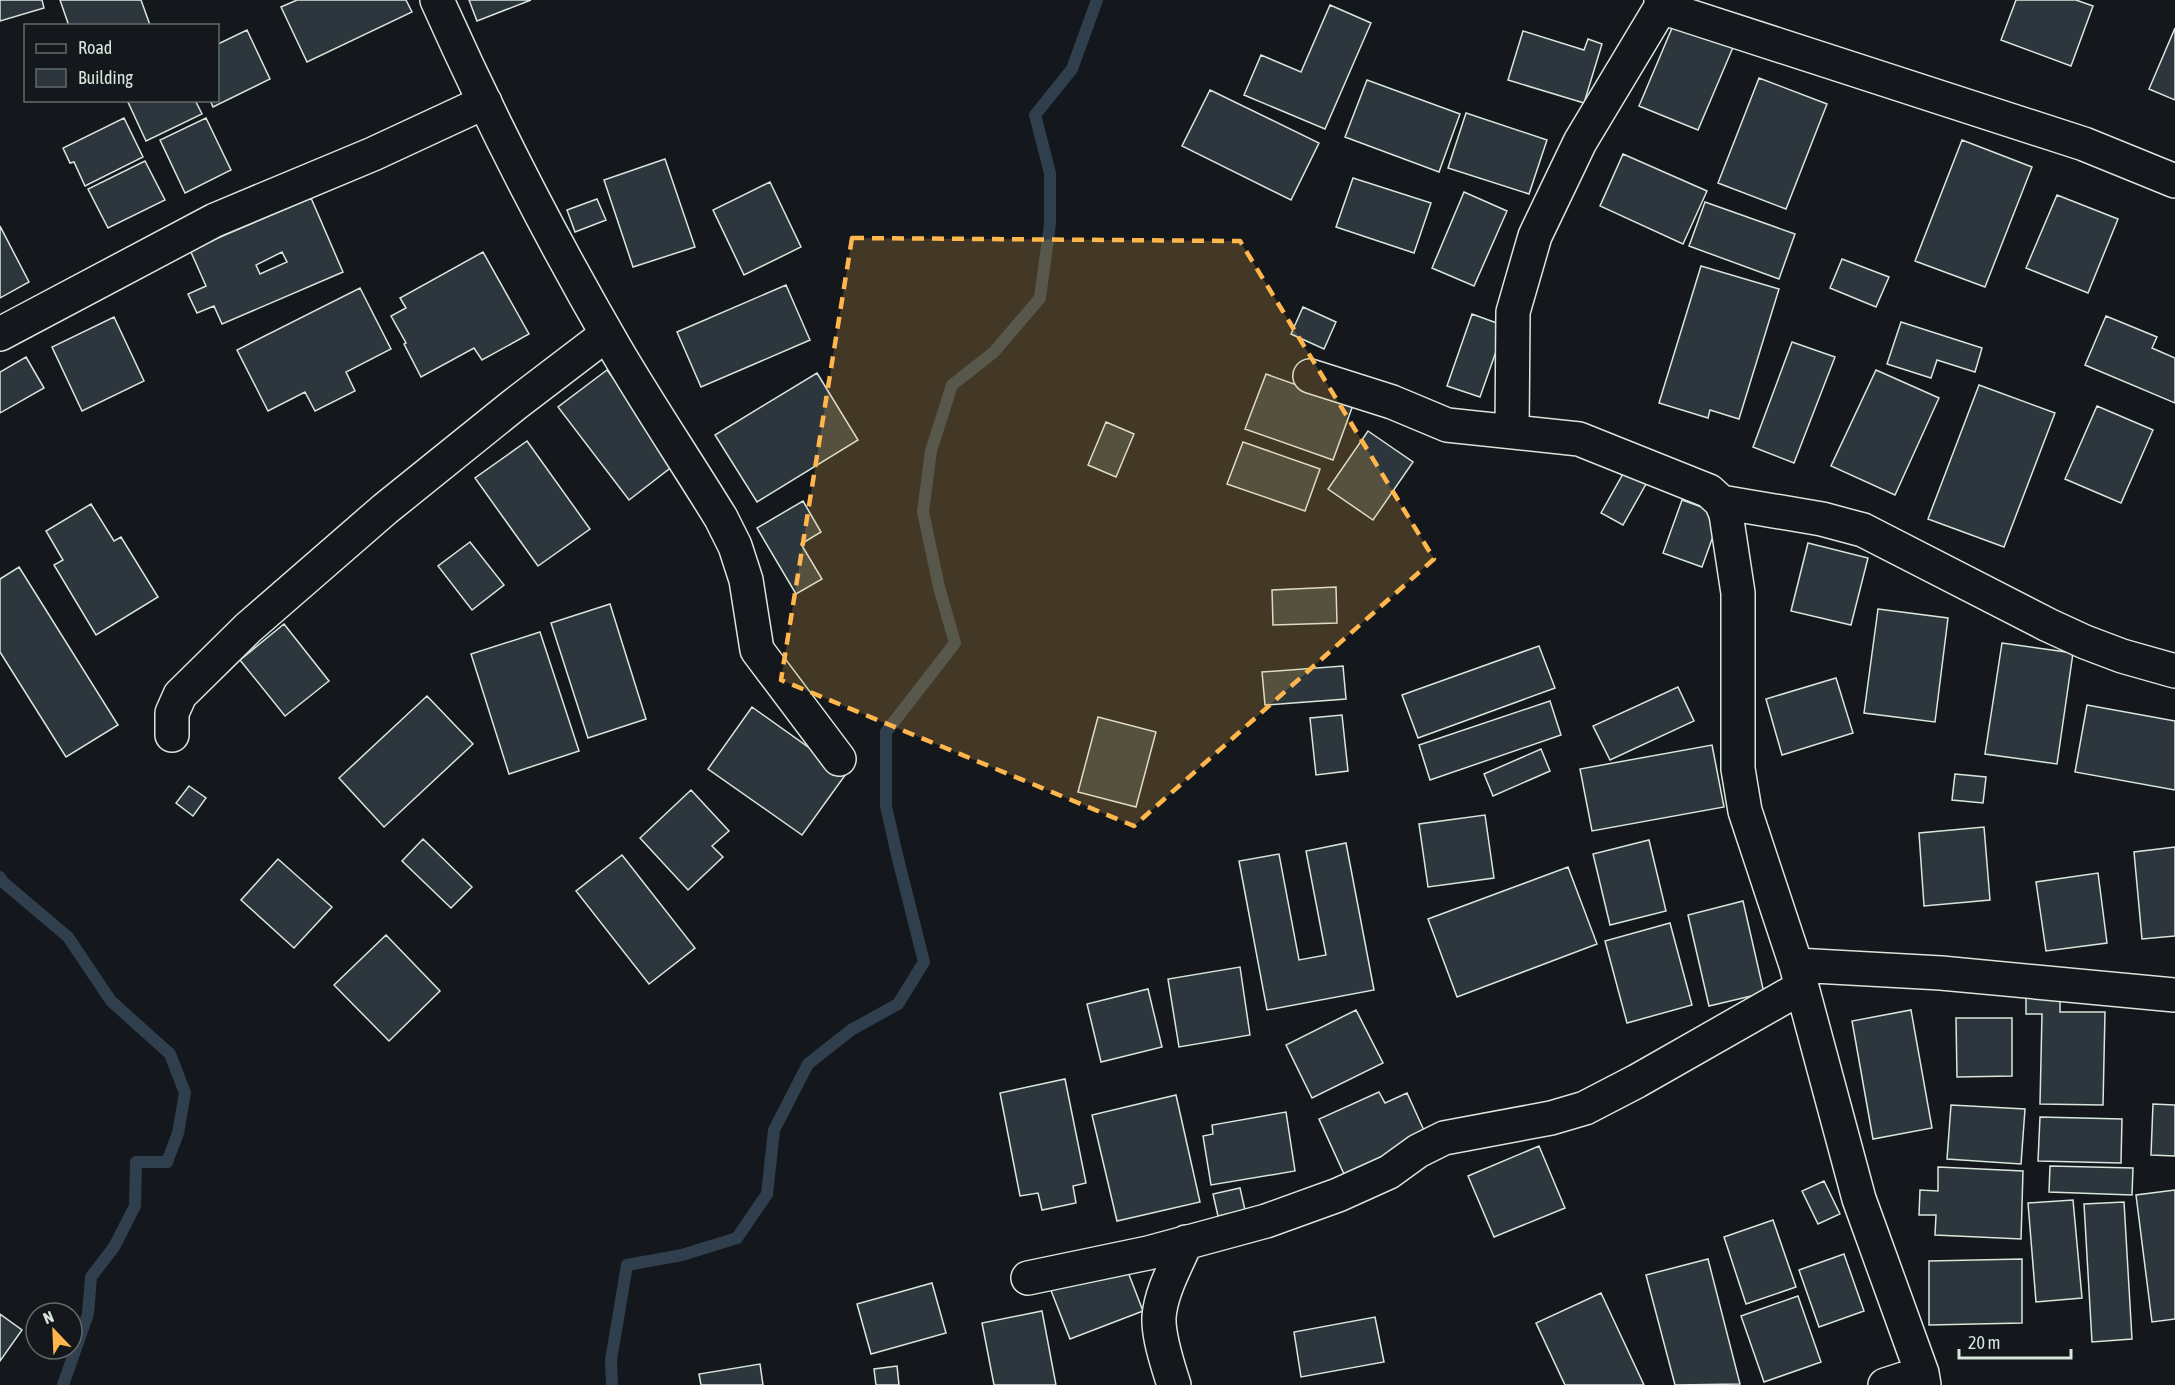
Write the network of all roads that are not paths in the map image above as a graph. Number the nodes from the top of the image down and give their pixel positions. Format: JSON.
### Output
{"nodes":[{"id":1,"x":437,"y":0,"type":"edge"},
{"id":2,"x":1661,"y":3,"type":"edge"},
{"id":3,"x":485,"y":102,"type":"junction"},
{"id":4,"x":2175,"y":181,"type":"edge"},
{"id":5,"x":0,"y":334,"type":"edge"},
{"id":6,"x":607,"y":334,"type":"junction"},
{"id":7,"x":1310,"y":376,"type":"dead end"},
{"id":8,"x":1512,"y":431,"type":"junction"},
{"id":9,"x":1721,"y":502,"type":"junction"},
{"id":10,"x":2175,"y":670,"type":"edge"},
{"id":11,"x":172,"y":735,"type":"dead end"},
{"id":12,"x":839,"y":759,"type":"dead end"},
{"id":13,"x":1799,"y":976,"type":"junction"},
{"id":14,"x":2175,"y":994,"type":"edge"},
{"id":15,"x":1186,"y":1242,"type":"junction"},
{"id":16,"x":1029,"y":1278,"type":"dead end"},
{"id":17,"x":1923,"y":1379,"type":"edge"},
{"id":18,"x":1174,"y":1385,"type":"edge"},
{"id":19,"x":1885,"y":1385,"type":"edge"}],
"edges":[{"from":1,"to":3,"type":"street"},
{"from":2,"to":4,"type":"street"},
{"from":2,"to":8,"type":"street"},
{"from":3,"to":5,"type":"street"},
{"from":3,"to":6,"type":"street"},
{"from":6,"to":11,"type":"street"},
{"from":6,"to":12,"type":"street"},
{"from":7,"to":8,"type":"street"},
{"from":8,"to":9,"type":"street"},
{"from":9,"to":10,"type":"street"},
{"from":9,"to":13,"type":"street"},
{"from":13,"to":14,"type":"street"},
{"from":13,"to":15,"type":"street"},
{"from":13,"to":17,"type":"street"},
{"from":15,"to":16,"type":"street"},
{"from":15,"to":18,"type":"street"},
{"from":17,"to":19,"type":"street"}]}
